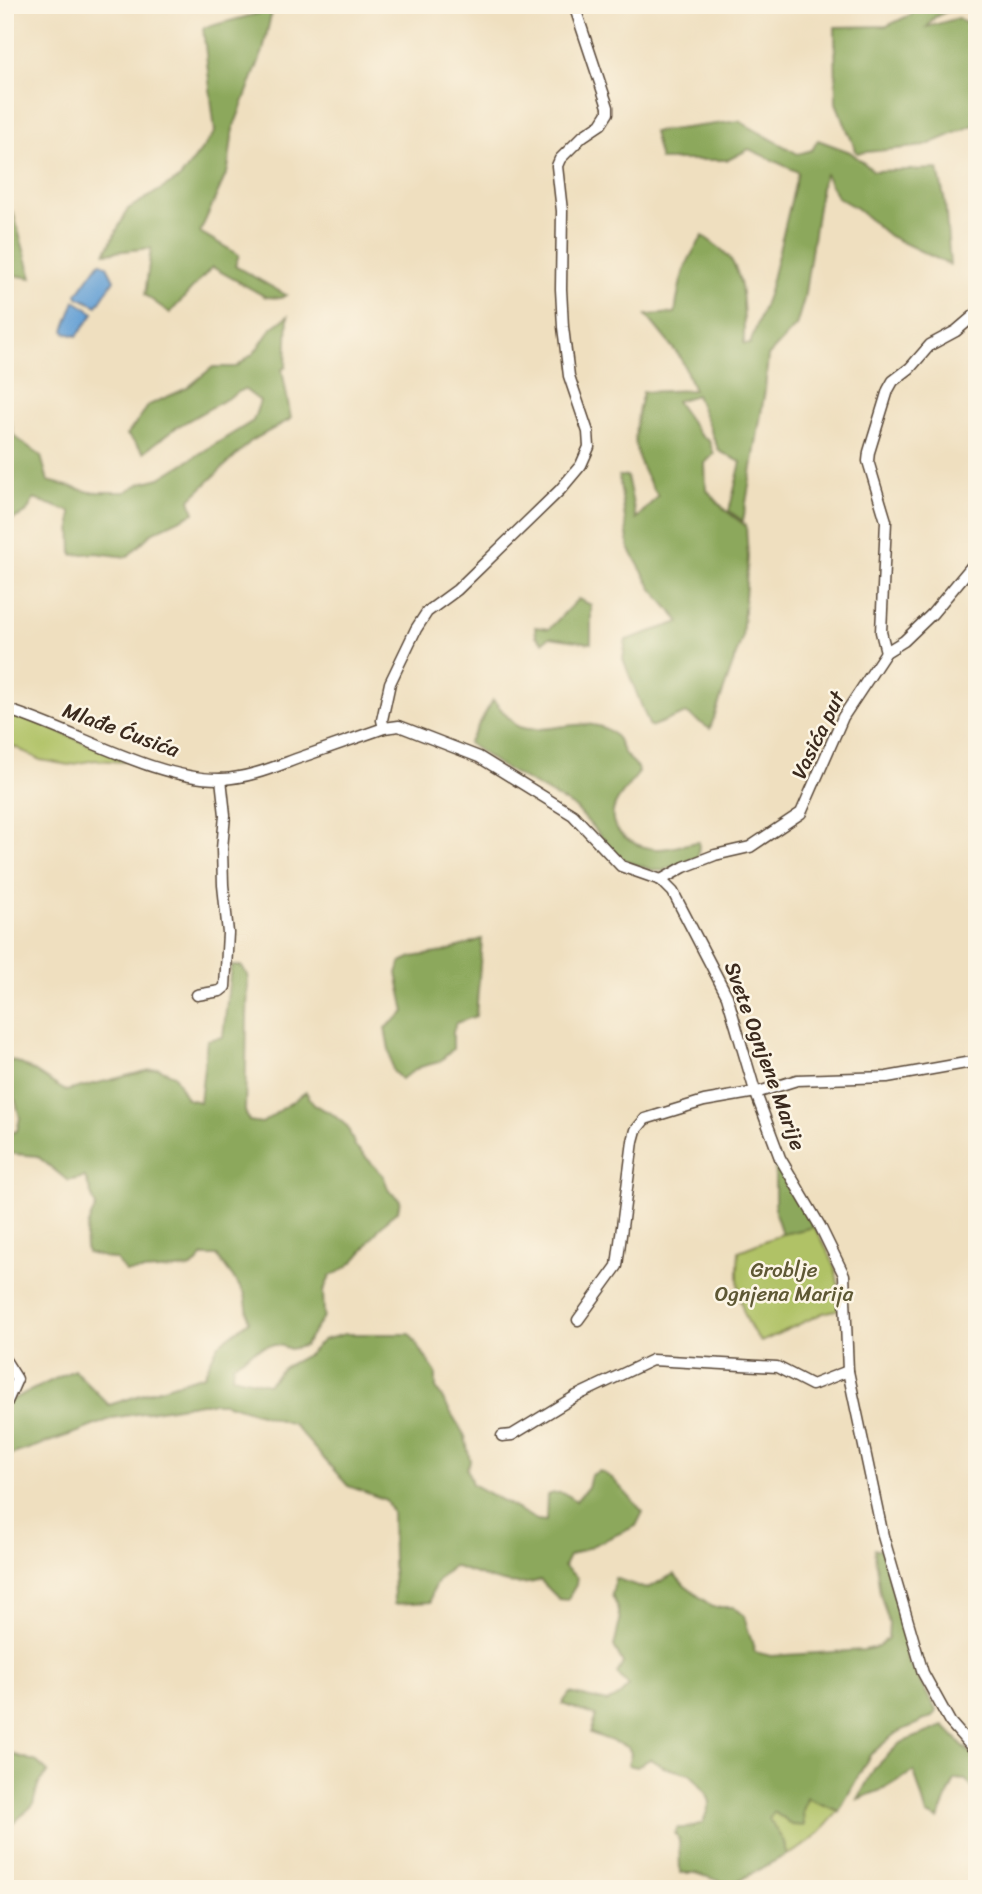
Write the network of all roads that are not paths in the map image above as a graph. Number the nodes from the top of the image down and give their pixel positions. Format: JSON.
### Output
{"nodes":[{"id":1,"x":574,"y":5,"type":"edge"},
{"id":2,"x":977,"y":313,"type":"edge"},
{"id":3,"x":977,"y":560,"type":"edge"},
{"id":4,"x":886,"y":652,"type":"junction"},
{"id":5,"x":5,"y":709,"type":"edge"},
{"id":6,"x":384,"y":728,"type":"junction"},
{"id":7,"x":220,"y":779,"type":"junction"},
{"id":8,"x":661,"y":880,"type":"junction"},
{"id":9,"x":197,"y":995,"type":"dead end"},
{"id":10,"x":977,"y":1061,"type":"edge"},
{"id":11,"x":755,"y":1091,"type":"junction"},
{"id":12,"x":578,"y":1320,"type":"dead end"},
{"id":13,"x":5,"y":1360,"type":"edge"},
{"id":14,"x":848,"y":1371,"type":"junction"},
{"id":15,"x":5,"y":1406,"type":"edge"},
{"id":16,"x":502,"y":1436,"type":"dead end"},
{"id":17,"x":977,"y":1753,"type":"edge"}],
"edges":[{"from":1,"to":6,"type":"street"},
{"from":2,"to":4,"type":"street"},
{"from":3,"to":4,"type":"street","name":"Vasića put"},
{"from":4,"to":8,"type":"street","name":"Vasića put"},
{"from":5,"to":7,"type":"street","name":"Mlađe Ćusića"},
{"from":6,"to":7,"type":"street","name":"Mlađe Ćusića"},
{"from":6,"to":8,"type":"street"},
{"from":7,"to":9,"type":"street"},
{"from":8,"to":11,"type":"street","name":"Svete Ognjene Marije"},
{"from":10,"to":11,"type":"street"},
{"from":11,"to":12,"type":"street"},
{"from":11,"to":14,"type":"street","name":"Svete Ognjene Marije"},
{"from":13,"to":15,"type":"street"},
{"from":14,"to":16,"type":"street"},
{"from":14,"to":17,"type":"street","name":"Svete Ognjene Marije"}]}
